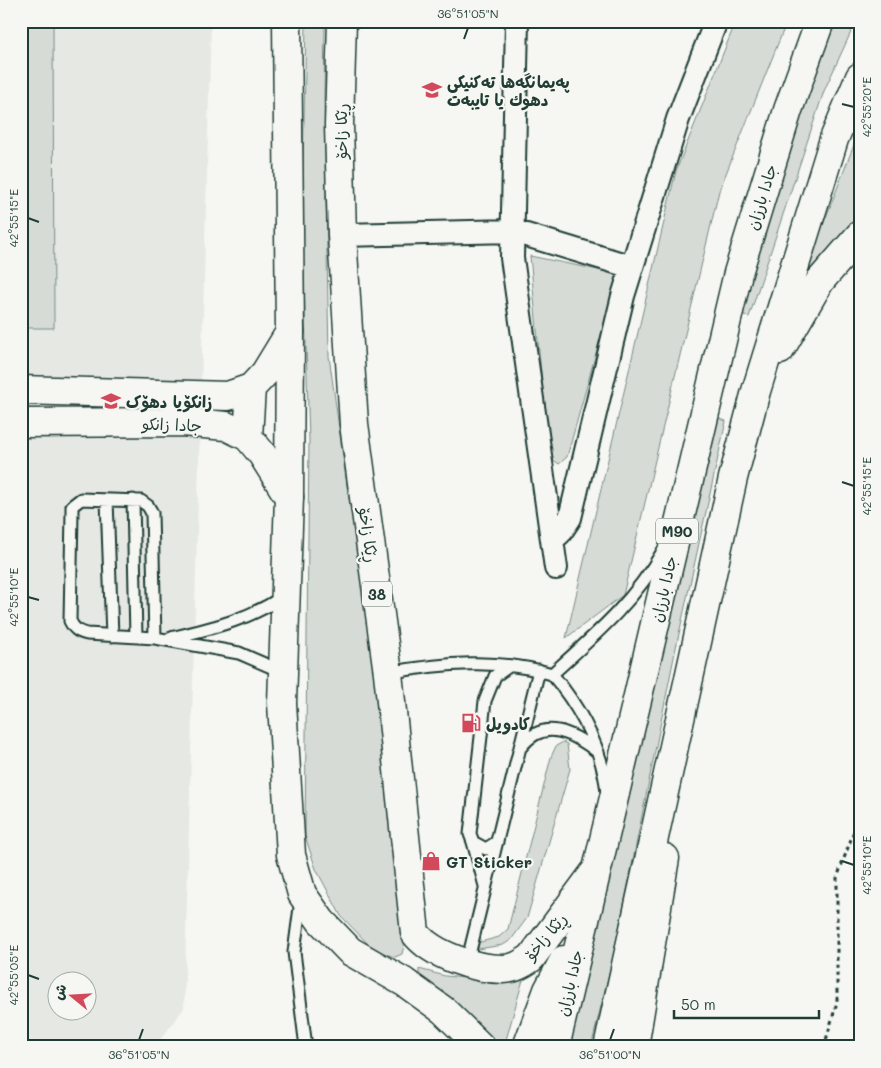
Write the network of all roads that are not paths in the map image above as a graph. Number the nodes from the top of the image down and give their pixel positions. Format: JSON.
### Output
{"nodes":[{"id":1,"x":287,"y":21,"type":"edge"},
{"id":2,"x":342,"y":21,"type":"edge"},
{"id":3,"x":517,"y":21,"type":"edge"},
{"id":4,"x":534,"y":21,"type":"edge"},
{"id":5,"x":716,"y":21,"type":"edge"},
{"id":6,"x":820,"y":21,"type":"edge"},
{"id":7,"x":516,"y":56,"type":"junction"},
{"id":8,"x":860,"y":77,"type":"edge"},
{"id":9,"x":513,"y":231,"type":"junction"},
{"id":10,"x":342,"y":235,"type":"junction"},
{"id":11,"x":860,"y":235,"type":"edge"},
{"id":12,"x":632,"y":266,"type":"junction"},
{"id":13,"x":290,"y":332,"type":"junction"},
{"id":14,"x":251,"y":388,"type":"junction"},
{"id":15,"x":21,"y":390,"type":"edge"},
{"id":16,"x":756,"y":391,"type":"junction"},
{"id":17,"x":21,"y":423,"type":"edge"},
{"id":18,"x":248,"y":438,"type":"junction"},
{"id":19,"x":289,"y":497,"type":"junction"},
{"id":20,"x":107,"y":500,"type":"junction"},
{"id":21,"x":133,"y":500,"type":"junction"},
{"id":22,"x":682,"y":510,"type":"junction"},
{"id":23,"x":552,"y":540,"type":"junction"},
{"id":24,"x":556,"y":568,"type":"dead end"},
{"id":25,"x":284,"y":596,"type":"junction"},
{"id":26,"x":112,"y":636,"type":"junction"},
{"id":27,"x":136,"y":637,"type":"junction"},
{"id":28,"x":161,"y":638,"type":"junction"},
{"id":29,"x":509,"y":666,"type":"junction"},
{"id":30,"x":539,"y":670,"type":"junction"},
{"id":31,"x":283,"y":672,"type":"junction"},
{"id":32,"x":388,"y":673,"type":"junction"},
{"id":33,"x":552,"y":674,"type":"junction"},
{"id":34,"x":520,"y":748,"type":"junction"},
{"id":35,"x":673,"y":748,"type":"junction"},
{"id":36,"x":598,"y":752,"type":"junction"},
{"id":37,"x":610,"y":809,"type":"junction"},
{"id":38,"x":473,"y":842,"type":"junction"},
{"id":39,"x":497,"y":842,"type":"junction"},
{"id":40,"x":594,"y":873,"type":"junction"},
{"id":41,"x":485,"y":888,"type":"junction"},
{"id":42,"x":302,"y":894,"type":"junction"},
{"id":43,"x":582,"y":928,"type":"junction"},
{"id":44,"x":422,"y":943,"type":"junction"},
{"id":45,"x":467,"y":963,"type":"junction"},
{"id":46,"x":404,"y":982,"type":"junction"},
{"id":47,"x":306,"y":1047,"type":"edge"},
{"id":48,"x":481,"y":1047,"type":"edge"},
{"id":49,"x":527,"y":1047,"type":"edge"},
{"id":50,"x":555,"y":1047,"type":"edge"},
{"id":51,"x":608,"y":1047,"type":"edge"},
{"id":52,"x":634,"y":1047,"type":"edge"}],
"edges":[{"from":1,"to":13,"type":"main road"},
{"from":2,"to":10,"type":"main road","name":"ڕێکا زاخۆ","number":"38"},
{"from":3,"to":7,"type":"street"},
{"from":4,"to":7,"type":"street"},
{"from":5,"to":12,"type":"street"},
{"from":6,"to":22,"type":"main road","name":"جادا بارزان","number":"M90"},
{"from":7,"to":9,"type":"street"},
{"from":8,"to":16,"type":"main road","number":"M90"},
{"from":9,"to":10,"type":"street"},
{"from":9,"to":12,"type":"street"},
{"from":9,"to":23,"type":"street"},
{"from":10,"to":32,"type":"main road","name":"ڕێکا زاخۆ","number":"38"},
{"from":11,"to":16,"type":"main road"},
{"from":12,"to":23,"type":"street"},
{"from":13,"to":14,"type":"main road"},
{"from":13,"to":19,"type":"main road"},
{"from":14,"to":15,"type":"main road","name":"جادا زانکو"},
{"from":14,"to":18,"type":"main road"},
{"from":16,"to":35,"type":"main road","number":"M90"},
{"from":17,"to":18,"type":"main road","name":"جادا زانکو"},
{"from":18,"to":19,"type":"main road","name":"جادا زانکو"},
{"from":19,"to":25,"type":"main road"},
{"from":20,"to":21,"type":"lane"},
{"from":20,"to":26,"type":"lane"},
{"from":20,"to":26,"type":"lane"},
{"from":21,"to":27,"type":"lane"},
{"from":21,"to":28,"type":"lane"},
{"from":22,"to":33,"type":"lane"},
{"from":22,"to":37,"type":"main road","name":"جادا بارزان","number":"M90"},
{"from":23,"to":24,"type":"street"},
{"from":25,"to":28,"type":"lane"},
{"from":25,"to":31,"type":"main road"},
{"from":26,"to":27,"type":"lane"},
{"from":27,"to":28,"type":"lane"},
{"from":28,"to":31,"type":"lane"},
{"from":29,"to":30,"type":"lane"},
{"from":29,"to":32,"type":"lane"},
{"from":29,"to":38,"type":"lane"},
{"from":30,"to":33,"type":"lane"},
{"from":30,"to":34,"type":"lane"},
{"from":31,"to":42,"type":"main road"},
{"from":32,"to":44,"type":"main road","name":"ڕێکا زاخۆ","number":"38"},
{"from":33,"to":36,"type":"lane"},
{"from":34,"to":36,"type":"lane"},
{"from":34,"to":39,"type":"lane"},
{"from":35,"to":51,"type":"main road","number":"M90"},
{"from":35,"to":52,"type":"main road"},
{"from":36,"to":37,"type":"lane"},
{"from":37,"to":40,"type":"main road","name":"جادا بارزان","number":"M90"},
{"from":38,"to":39,"type":"lane"},
{"from":38,"to":41,"type":"lane"},
{"from":39,"to":41,"type":"lane"},
{"from":40,"to":43,"type":"main road","name":"جادا بارزان","number":"M90"},
{"from":40,"to":45,"type":"main road","name":"ڕێکا زاخۆ"},
{"from":41,"to":45,"type":"lane"},
{"from":42,"to":46,"type":"main road"},
{"from":42,"to":47,"type":"lane"},
{"from":43,"to":49,"type":"main road"},
{"from":43,"to":50,"type":"main road","name":"جادا بارزان","number":"M90"},
{"from":44,"to":45,"type":"main road","name":"ڕێکا زاخۆ"},
{"from":44,"to":46,"type":"main road"},
{"from":46,"to":48,"type":"main road"}]}
